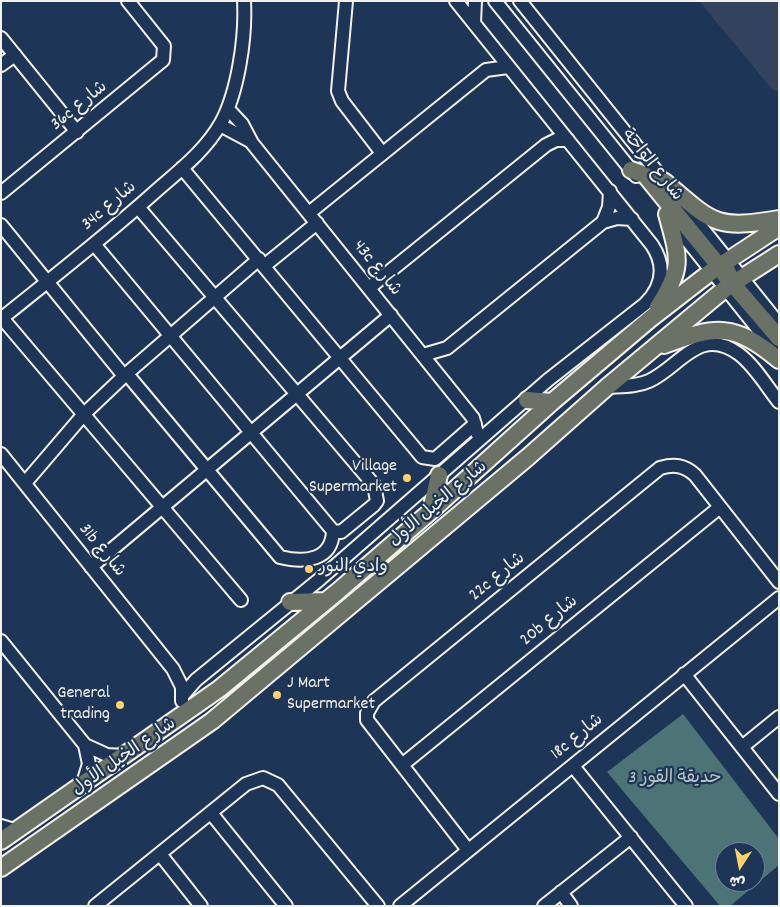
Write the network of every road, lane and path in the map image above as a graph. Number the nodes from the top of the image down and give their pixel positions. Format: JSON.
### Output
{"nodes":[{"id":1,"x":128,"y":1,"type":"edge"},
{"id":2,"x":244,"y":1,"type":"edge"},
{"id":3,"x":346,"y":1,"type":"edge"},
{"id":4,"x":456,"y":1,"type":"edge"},
{"id":5,"x":476,"y":1,"type":"edge"},
{"id":6,"x":495,"y":1,"type":"edge"},
{"id":7,"x":520,"y":1,"type":"edge"},
{"id":8,"x":526,"y":1,"type":"edge"},
{"id":9,"x":474,"y":23,"type":"junction"},
{"id":10,"x":540,"y":27,"type":"junction"},
{"id":11,"x":1,"y":38,"type":"edge"},
{"id":12,"x":494,"y":49,"type":"junction"},
{"id":13,"x":14,"y":54,"type":"junction"},
{"id":14,"x":1,"y":65,"type":"edge"},
{"id":15,"x":508,"y":66,"type":"junction"},
{"id":16,"x":486,"y":70,"type":"junction"},
{"id":17,"x":228,"y":109,"type":"junction"},
{"id":18,"x":553,"y":121,"type":"junction"},
{"id":19,"x":220,"y":125,"type":"junction"},
{"id":20,"x":77,"y":132,"type":"junction"},
{"id":21,"x":568,"y":140,"type":"junction"},
{"id":22,"x":252,"y":143,"type":"junction"},
{"id":23,"x":546,"y":144,"type":"junction"},
{"id":24,"x":382,"y":153,"type":"junction"},
{"id":25,"x":182,"y":168,"type":"junction"},
{"id":26,"x":631,"y":170,"type":"junction"},
{"id":27,"x":665,"y":182,"type":"junction"},
{"id":28,"x":610,"y":191,"type":"junction"},
{"id":29,"x":1,"y":193,"type":"edge"},
{"id":30,"x":138,"y":207,"type":"junction"},
{"id":31,"x":667,"y":214,"type":"junction"},
{"id":32,"x":313,"y":218,"type":"junction"},
{"id":33,"x":632,"y":219,"type":"junction"},
{"id":34,"x":779,"y":219,"type":"edge"},
{"id":35,"x":603,"y":222,"type":"junction"},
{"id":36,"x":1,"y":225,"type":"edge"},
{"id":37,"x":779,"y":226,"type":"edge"},
{"id":38,"x":779,"y":239,"type":"edge"},
{"id":39,"x":94,"y":244,"type":"junction"},
{"id":40,"x":779,"y":254,"type":"edge"},
{"id":41,"x":261,"y":262,"type":"junction"},
{"id":42,"x":726,"y":274,"type":"junction"},
{"id":43,"x":47,"y":282,"type":"junction"},
{"id":44,"x":369,"y":288,"type":"junction"},
{"id":45,"x":214,"y":298,"type":"junction"},
{"id":46,"x":391,"y":315,"type":"junction"},
{"id":47,"x":2,"y":319,"type":"edge"},
{"id":48,"x":650,"y":319,"type":"junction"},
{"id":49,"x":779,"y":324,"type":"edge"},
{"id":50,"x":169,"y":337,"type":"junction"},
{"id":51,"x":779,"y":338,"type":"edge"},
{"id":52,"x":447,"y":348,"type":"junction"},
{"id":53,"x":779,"y":354,"type":"edge"},
{"id":54,"x":423,"y":355,"type":"junction"},
{"id":55,"x":645,"y":355,"type":"junction"},
{"id":56,"x":341,"y":357,"type":"junction"},
{"id":57,"x":779,"y":360,"type":"edge"},
{"id":58,"x":438,"y":374,"type":"junction"},
{"id":59,"x":125,"y":375,"type":"junction"},
{"id":60,"x":607,"y":386,"type":"junction"},
{"id":61,"x":296,"y":394,"type":"junction"},
{"id":62,"x":527,"y":400,"type":"junction"},
{"id":63,"x":552,"y":402,"type":"junction"},
{"id":64,"x":779,"y":402,"type":"edge"},
{"id":65,"x":84,"y":414,"type":"junction"},
{"id":66,"x":503,"y":420,"type":"junction"},
{"id":67,"x":474,"y":421,"type":"junction"},
{"id":68,"x":251,"y":433,"type":"junction"},
{"id":69,"x":475,"y":445,"type":"junction"},
{"id":70,"x":1,"y":454,"type":"edge"},
{"id":71,"x":207,"y":470,"type":"junction"},
{"id":72,"x":439,"y":476,"type":"junction"},
{"id":73,"x":25,"y":483,"type":"junction"},
{"id":74,"x":162,"y":507,"type":"junction"},
{"id":75,"x":720,"y":507,"type":"junction"},
{"id":76,"x":431,"y":511,"type":"junction"},
{"id":77,"x":333,"y":531,"type":"junction"},
{"id":78,"x":91,"y":567,"type":"junction"},
{"id":79,"x":779,"y":582,"type":"edge"},
{"id":80,"x":779,"y":598,"type":"edge"},
{"id":81,"x":241,"y":600,"type":"dead end"},
{"id":82,"x":326,"y":601,"type":"junction"},
{"id":83,"x":290,"y":602,"type":"junction"},
{"id":84,"x":3,"y":646,"type":"edge"},
{"id":85,"x":174,"y":669,"type":"junction"},
{"id":86,"x":684,"y":674,"type":"junction"},
{"id":87,"x":201,"y":676,"type":"junction"},
{"id":88,"x":183,"y":695,"type":"junction"},
{"id":89,"x":779,"y":717,"type":"edge"},
{"id":90,"x":176,"y":720,"type":"junction"},
{"id":91,"x":85,"y":745,"type":"junction"},
{"id":92,"x":742,"y":747,"type":"junction"},
{"id":93,"x":123,"y":756,"type":"junction"},
{"id":94,"x":402,"y":764,"type":"junction"},
{"id":95,"x":573,"y":766,"type":"junction"},
{"id":96,"x":83,"y":784,"type":"junction"},
{"id":97,"x":779,"y":794,"type":"edge"},
{"id":98,"x":211,"y":813,"type":"junction"},
{"id":99,"x":1,"y":826,"type":"edge"},
{"id":100,"x":17,"y":831,"type":"junction"},
{"id":101,"x":631,"y":838,"type":"junction"},
{"id":102,"x":1,"y":841,"type":"edge"},
{"id":103,"x":468,"y":850,"type":"junction"},
{"id":104,"x":160,"y":854,"type":"junction"},
{"id":105,"x":1,"y":868,"type":"edge"},
{"id":106,"x":561,"y":892,"type":"junction"},
{"id":107,"x":110,"y":901,"type":"edge"},
{"id":108,"x":95,"y":906,"type":"edge"},
{"id":109,"x":201,"y":906,"type":"edge"},
{"id":110,"x":286,"y":906,"type":"edge"},
{"id":111,"x":378,"y":906,"type":"edge"},
{"id":112,"x":400,"y":906,"type":"edge"},
{"id":113,"x":544,"y":906,"type":"edge"},
{"id":114,"x":571,"y":906,"type":"edge"},
{"id":115,"x":686,"y":906,"type":"edge"}],
"edges":[{"from":1,"to":20,"type":"street","name":"36c شارع"},
{"from":2,"to":17,"type":"street"},
{"from":3,"to":24,"type":"street"},
{"from":4,"to":9,"type":"street"},
{"from":5,"to":9,"type":"street"},
{"from":6,"to":26,"type":"street","name":"شارع الواحة"},
{"from":7,"to":10,"type":"street","name":"شارع الواحة"},
{"from":8,"to":10,"type":"street"},
{"from":9,"to":12,"type":"street"},
{"from":10,"to":27,"type":"street","name":"شارع الواحة"},
{"from":11,"to":13,"type":"street"},
{"from":12,"to":15,"type":"street"},
{"from":12,"to":16,"type":"street"},
{"from":13,"to":14,"type":"street"},
{"from":13,"to":20,"type":"street"},
{"from":15,"to":16,"type":"street"},
{"from":15,"to":18,"type":"street"},
{"from":16,"to":24,"type":"street"},
{"from":17,"to":19,"type":"street","name":"34c شارع"},
{"from":17,"to":22,"type":"street","name":"43c شارع"},
{"from":18,"to":21,"type":"street"},
{"from":18,"to":23,"type":"street"},
{"from":19,"to":22,"type":"street","name":"43c شارع"},
{"from":19,"to":25,"type":"street","name":"34c شارع"},
{"from":20,"to":29,"type":"street","name":"36c شارع"},
{"from":21,"to":23,"type":"street"},
{"from":21,"to":28,"type":"street"},
{"from":22,"to":32,"type":"street","name":"43c شارع"},
{"from":23,"to":44,"type":"street"},
{"from":24,"to":32,"type":"street"},
{"from":25,"to":30,"type":"street","name":"34c شارع"},
{"from":25,"to":41,"type":"street"},
{"from":26,"to":31,"type":"street","name":"شارع الواحة"},
{"from":26,"to":42,"type":"main road"},
{"from":27,"to":34,"type":"main road"},
{"from":27,"to":42,"type":"street","name":"شارع الواحة"},
{"from":28,"to":33,"type":"street"},
{"from":28,"to":35,"type":"street"},
{"from":30,"to":39,"type":"street","name":"34c شارع"},
{"from":30,"to":45,"type":"street"},
{"from":31,"to":42,"type":"street","name":"شارع الواحة"},
{"from":31,"to":48,"type":"main road"},
{"from":32,"to":41,"type":"street"},
{"from":32,"to":44,"type":"street","name":"43c شارع"},
{"from":33,"to":35,"type":"street"},
{"from":33,"to":62,"type":"street"},
{"from":35,"to":52,"type":"street"},
{"from":36,"to":43,"type":"street"},
{"from":37,"to":42,"type":"main road","name":"شارع الخيل الأول"},
{"from":38,"to":42,"type":"main road"},
{"from":39,"to":43,"type":"street","name":"34c شارع"},
{"from":39,"to":50,"type":"street"},
{"from":40,"to":42,"type":"main road","name":"شارع الخيل الأول"},
{"from":41,"to":45,"type":"street"},
{"from":41,"to":56,"type":"street"},
{"from":42,"to":48,"type":"main road","name":"شارع الخيل الأول"},
{"from":42,"to":49,"type":"street","name":"شارع الواحة"},
{"from":42,"to":51,"type":"main road"},
{"from":42,"to":53,"type":"street","name":"شارع الواحة"},
{"from":42,"to":55,"type":"main road","name":"شارع الخيل الأول"},
{"from":43,"to":47,"type":"street","name":"34c شارع"},
{"from":43,"to":59,"type":"street"},
{"from":44,"to":46,"type":"street","name":"43c شارع"},
{"from":45,"to":50,"type":"street"},
{"from":45,"to":61,"type":"street"},
{"from":46,"to":54,"type":"street","name":"43c شارع"},
{"from":46,"to":56,"type":"street"},
{"from":47,"to":65,"type":"street"},
{"from":48,"to":63,"type":"main road","name":"شارع الخيل الأول"},
{"from":50,"to":59,"type":"street"},
{"from":50,"to":68,"type":"street"},
{"from":52,"to":54,"type":"street"},
{"from":52,"to":58,"type":"street"},
{"from":54,"to":58,"type":"street","name":"43c شارع"},
{"from":55,"to":57,"type":"main road"},
{"from":55,"to":60,"type":"main road","name":"شارع الخيل الأول"},
{"from":56,"to":61,"type":"street"},
{"from":56,"to":67,"type":"street"},
{"from":58,"to":67,"type":"street","name":"43c شارع"},
{"from":59,"to":65,"type":"street"},
{"from":59,"to":71,"type":"street"},
{"from":60,"to":64,"type":"street"},
{"from":60,"to":105,"type":"main road","name":"شارع الخيل الأول"},
{"from":61,"to":68,"type":"street"},
{"from":61,"to":77,"type":"street"},
{"from":62,"to":63,"type":"main road"},
{"from":62,"to":66,"type":"street"},
{"from":63,"to":76,"type":"main road","name":"شارع الخيل الأول"},
{"from":65,"to":73,"type":"street"},
{"from":65,"to":74,"type":"street"},
{"from":66,"to":67,"type":"street"},
{"from":66,"to":69,"type":"street"},
{"from":67,"to":69,"type":"street"},
{"from":68,"to":71,"type":"street"},
{"from":68,"to":77,"type":"street"},
{"from":69,"to":72,"type":"street"},
{"from":70,"to":73,"type":"street","name":"31b شارع"},
{"from":71,"to":74,"type":"street"},
{"from":71,"to":77,"type":"street"},
{"from":72,"to":76,"type":"main road"},
{"from":72,"to":83,"type":"street"},
{"from":73,"to":78,"type":"street","name":"31b شارع"},
{"from":74,"to":78,"type":"street"},
{"from":74,"to":81,"type":"street"},
{"from":75,"to":79,"type":"street"},
{"from":75,"to":94,"type":"street","name":"20b شارع"},
{"from":75,"to":94,"type":"street","name":"22c شارع"},
{"from":76,"to":82,"type":"main road","name":"شارع الخيل الأول"},
{"from":78,"to":85,"type":"street","name":"31b شارع"},
{"from":80,"to":86,"type":"street","name":"18c شارع"},
{"from":82,"to":83,"type":"main road"},
{"from":82,"to":90,"type":"main road","name":"شارع الخيل الأول"},
{"from":83,"to":87,"type":"street"},
{"from":84,"to":91,"type":"street"},
{"from":85,"to":87,"type":"street"},
{"from":85,"to":88,"type":"street","name":"31b شارع"},
{"from":86,"to":92,"type":"street"},
{"from":86,"to":95,"type":"street","name":"18c شارع"},
{"from":87,"to":88,"type":"street"},
{"from":88,"to":90,"type":"street"},
{"from":89,"to":92,"type":"street"},
{"from":90,"to":93,"type":"main road","name":"شارع الخيل الأول"},
{"from":91,"to":93,"type":"street"},
{"from":91,"to":96,"type":"street"},
{"from":92,"to":97,"type":"street"},
{"from":93,"to":96,"type":"main road","name":"شارع الخيل الأول"},
{"from":94,"to":103,"type":"street"},
{"from":95,"to":101,"type":"street"},
{"from":95,"to":103,"type":"street","name":"18c شارع"},
{"from":96,"to":100,"type":"main road","name":"شارع الخيل الأول"},
{"from":98,"to":104,"type":"street"},
{"from":98,"to":110,"type":"street"},
{"from":98,"to":111,"type":"street"},
{"from":99,"to":100,"type":"street"},
{"from":100,"to":102,"type":"main road","name":"شارع الخيل الأول"},
{"from":101,"to":106,"type":"street"},
{"from":101,"to":115,"type":"street"},
{"from":103,"to":112,"type":"street","name":"18c شارع"},
{"from":104,"to":107,"type":"street"},
{"from":104,"to":109,"type":"street"},
{"from":106,"to":113,"type":"street"},
{"from":106,"to":114,"type":"street"},
{"from":107,"to":108,"type":"street"}]}
